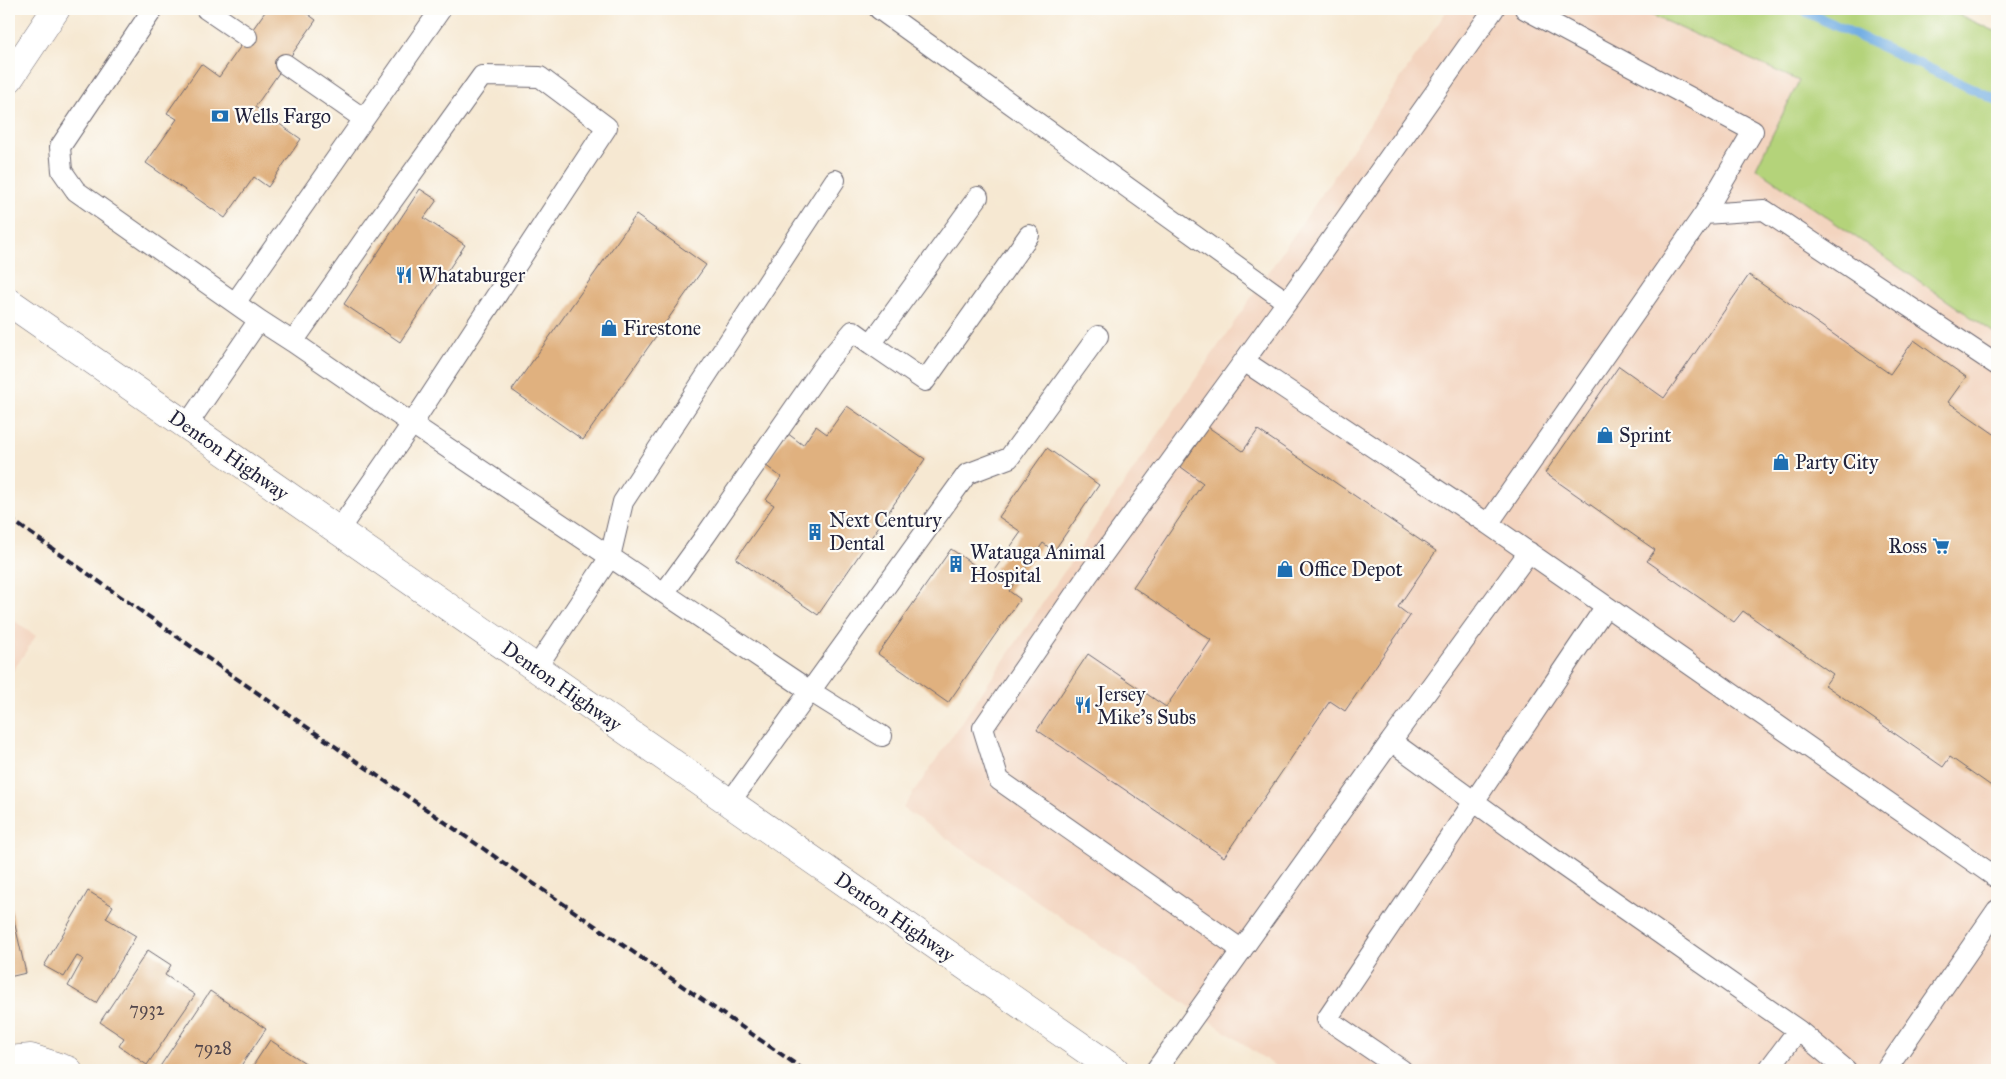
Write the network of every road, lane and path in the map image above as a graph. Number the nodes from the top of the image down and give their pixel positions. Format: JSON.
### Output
{"nodes":[{"id":1,"x":56,"y":9,"type":"edge"},
{"id":2,"x":153,"y":9,"type":"edge"},
{"id":3,"x":441,"y":9,"type":"edge"},
{"id":4,"x":880,"y":9,"type":"edge"},
{"id":5,"x":1494,"y":9,"type":"edge"},
{"id":6,"x":1525,"y":9,"type":"edge"},
{"id":7,"x":214,"y":11,"type":"edge"},
{"id":8,"x":247,"y":37,"type":"dead end"},
{"id":9,"x":285,"y":64,"type":"dead end"},
{"id":10,"x":9,"y":79,"type":"edge"},
{"id":11,"x":364,"y":119,"type":"junction"},
{"id":12,"x":836,"y":180,"type":"dead end"},
{"id":13,"x":978,"y":196,"type":"dead end"},
{"id":14,"x":1704,"y":214,"type":"junction"},
{"id":15,"x":1029,"y":234,"type":"dead end"},
{"id":16,"x":9,"y":302,"type":"edge"},
{"id":17,"x":1286,"y":302,"type":"junction"},
{"id":18,"x":235,"y":303,"type":"junction"},
{"id":19,"x":259,"y":320,"type":"junction"},
{"id":20,"x":1098,"y":336,"type":"dead end"},
{"id":21,"x":293,"y":342,"type":"junction"},
{"id":22,"x":871,"y":344,"type":"junction"},
{"id":23,"x":1244,"y":361,"type":"junction"},
{"id":24,"x":1997,"y":365,"type":"edge"},
{"id":25,"x":412,"y":424,"type":"junction"},
{"id":26,"x":186,"y":425,"type":"junction"},
{"id":27,"x":1488,"y":524,"type":"junction"},
{"id":28,"x":338,"y":531,"type":"junction"},
{"id":29,"x":1529,"y":552,"type":"junction"},
{"id":30,"x":610,"y":557,"type":"junction"},
{"id":31,"x":664,"y":593,"type":"junction"},
{"id":32,"x":1606,"y":606,"type":"junction"},
{"id":33,"x":536,"y":668,"type":"junction"},
{"id":34,"x":810,"y":691,"type":"junction"},
{"id":35,"x":882,"y":736,"type":"dead end"},
{"id":36,"x":1391,"y":741,"type":"junction"},
{"id":37,"x":730,"y":802,"type":"junction"},
{"id":38,"x":1475,"y":802,"type":"junction"},
{"id":39,"x":1997,"y":878,"type":"edge"},
{"id":40,"x":1997,"y":910,"type":"edge"},
{"id":41,"x":1242,"y":950,"type":"junction"},
{"id":42,"x":1798,"y":1030,"type":"junction"},
{"id":43,"x":9,"y":1060,"type":"edge"},
{"id":44,"x":68,"y":1070,"type":"edge"},
{"id":45,"x":1115,"y":1070,"type":"edge"},
{"id":46,"x":1156,"y":1070,"type":"edge"},
{"id":47,"x":1402,"y":1070,"type":"edge"},
{"id":48,"x":1768,"y":1070,"type":"edge"},
{"id":49,"x":1846,"y":1070,"type":"edge"},
{"id":50,"x":1886,"y":1070,"type":"edge"}],
"edges":[{"from":1,"to":10,"type":"main road"},
{"from":2,"to":18,"type":"lane"},
{"from":3,"to":11,"type":"lane"},
{"from":4,"to":17,"type":"lane"},
{"from":5,"to":17,"type":"lane"},
{"from":6,"to":14,"type":"lane"},
{"from":7,"to":8,"type":"lane"},
{"from":9,"to":11,"type":"lane"},
{"from":11,"to":18,"type":"lane"},
{"from":12,"to":30,"type":"lane"},
{"from":13,"to":22,"type":"lane"},
{"from":14,"to":24,"type":"lane"},
{"from":14,"to":27,"type":"lane"},
{"from":15,"to":22,"type":"lane"},
{"from":16,"to":26,"type":"main road","name":"Denton Highway"},
{"from":17,"to":23,"type":"lane"},
{"from":18,"to":19,"type":"lane"},
{"from":19,"to":21,"type":"lane"},
{"from":19,"to":26,"type":"lane"},
{"from":20,"to":34,"type":"lane"},
{"from":21,"to":25,"type":"lane"},
{"from":21,"to":25,"type":"lane"},
{"from":22,"to":31,"type":"lane"},
{"from":23,"to":27,"type":"lane"},
{"from":23,"to":41,"type":"lane"},
{"from":25,"to":28,"type":"lane"},
{"from":25,"to":30,"type":"lane"},
{"from":26,"to":28,"type":"main road","name":"Denton Highway"},
{"from":27,"to":29,"type":"lane"},
{"from":28,"to":33,"type":"main road","name":"Denton Highway"},
{"from":29,"to":32,"type":"lane"},
{"from":29,"to":36,"type":"lane"},
{"from":30,"to":31,"type":"lane"},
{"from":30,"to":33,"type":"lane"},
{"from":31,"to":34,"type":"lane"},
{"from":32,"to":38,"type":"lane"},
{"from":32,"to":39,"type":"lane"},
{"from":33,"to":37,"type":"main road","name":"Denton Highway"},
{"from":34,"to":35,"type":"lane"},
{"from":34,"to":37,"type":"lane"},
{"from":36,"to":38,"type":"lane"},
{"from":36,"to":41,"type":"lane"},
{"from":37,"to":45,"type":"main road","name":"Denton Highway"},
{"from":38,"to":42,"type":"lane"},
{"from":38,"to":47,"type":"lane"},
{"from":40,"to":50,"type":"lane"},
{"from":41,"to":46,"type":"lane"},
{"from":42,"to":48,"type":"lane"},
{"from":42,"to":49,"type":"lane"},
{"from":43,"to":44,"type":"main road"}]}
